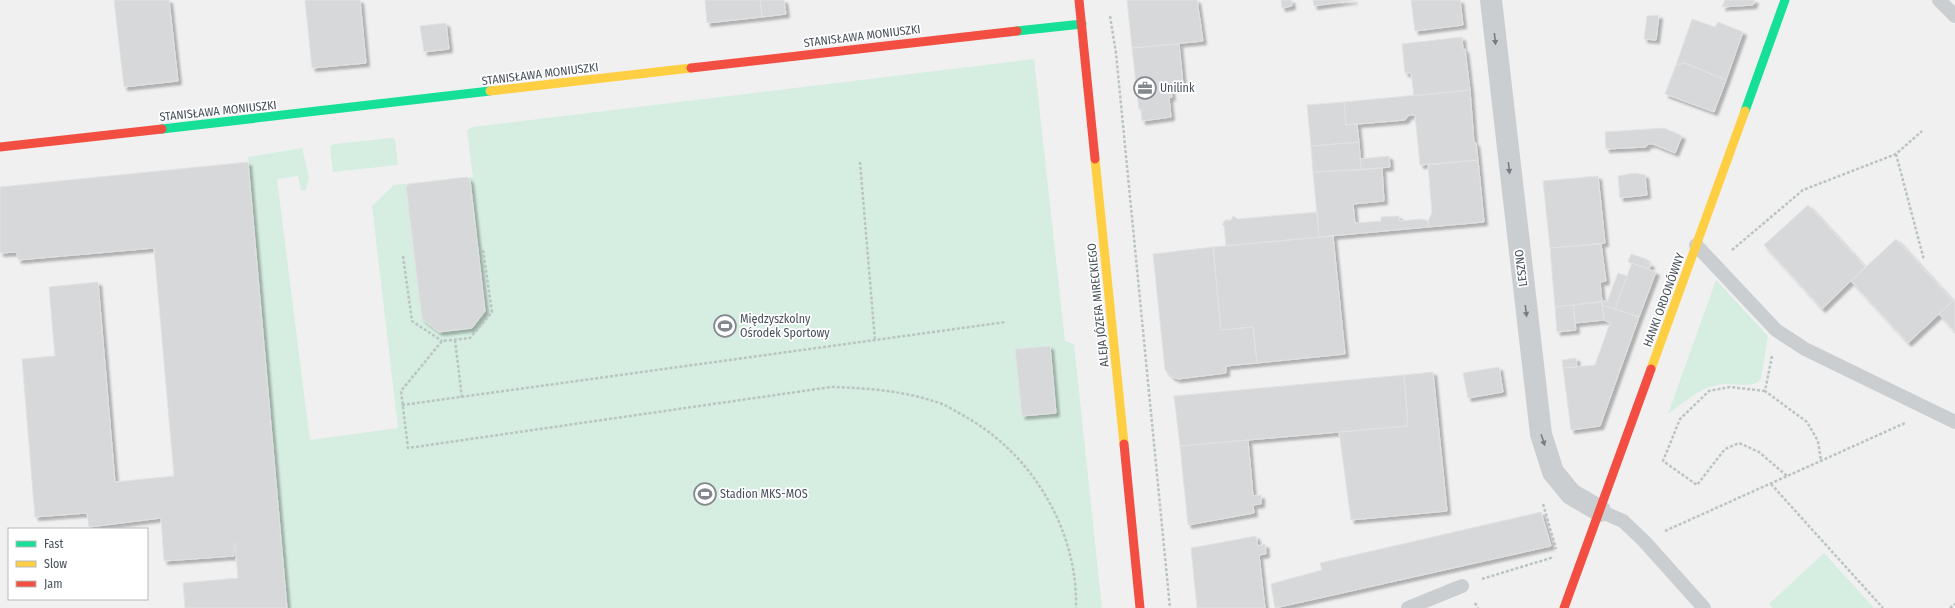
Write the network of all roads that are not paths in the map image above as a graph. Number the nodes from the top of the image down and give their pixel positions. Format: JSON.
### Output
{"nodes":[{"id":1,"x":1079,"y":0,"type":"edge"},
{"id":2,"x":1491,"y":0,"type":"edge"},
{"id":3,"x":1785,"y":0,"type":"edge"},
{"id":4,"x":1939,"y":0,"type":"edge"},
{"id":5,"x":1955,"y":16,"type":"edge"},
{"id":6,"x":1082,"y":24,"type":"junction"},
{"id":7,"x":0,"y":147,"type":"edge"},
{"id":8,"x":1696,"y":245,"type":"junction"},
{"id":9,"x":1955,"y":422,"type":"edge"},
{"id":10,"x":1600,"y":511,"type":"junction"},
{"id":11,"x":1462,"y":586,"type":"dead end"},
{"id":12,"x":1140,"y":608,"type":"edge"},
{"id":13,"x":1408,"y":608,"type":"edge"},
{"id":14,"x":1564,"y":608,"type":"edge"},
{"id":15,"x":1704,"y":608,"type":"edge"}],
"edges":[{"from":1,"to":6,"type":"street","name":"ALEJA JÓZEFA MIRECKIEGO"},
{"from":2,"to":10,"type":"street","name":"LESZNO","one_way":true},
{"from":3,"to":8,"type":"street","name":"HANKI ORDONÓWNY"},
{"from":4,"to":5,"type":"lane"},
{"from":6,"to":7,"type":"street","name":"STANISŁAWA MONIUSZKI"},
{"from":6,"to":12,"type":"street","name":"ALEJA JÓZEFA MIRECKIEGO"},
{"from":8,"to":9,"type":"lane"},
{"from":8,"to":10,"type":"street","name":"HANKI ORDONÓWNY"},
{"from":10,"to":14,"type":"street","name":"HANKI ORDONÓWNY"},
{"from":10,"to":15,"type":"lane"},
{"from":11,"to":13,"type":"lane"}]}
